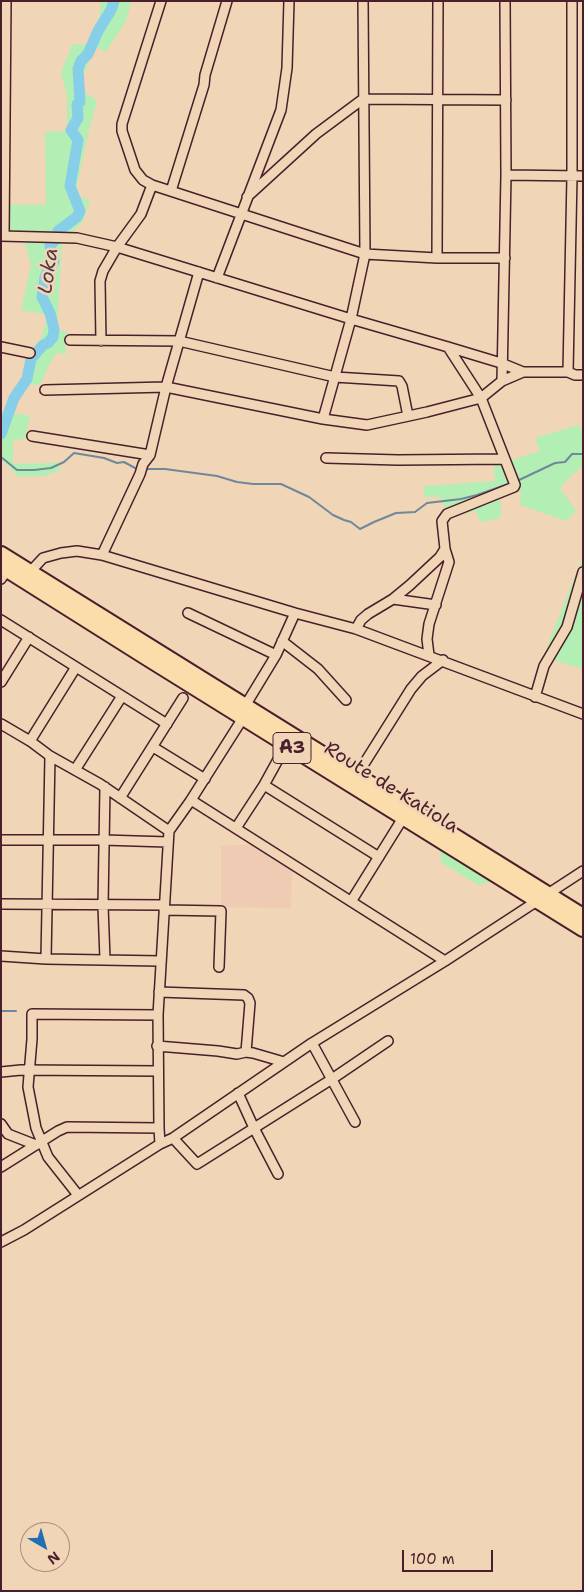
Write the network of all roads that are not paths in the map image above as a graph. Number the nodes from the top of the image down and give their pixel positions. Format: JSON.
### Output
{"nodes":[{"id":1,"x":6,"y":1,"type":"edge"},
{"id":2,"x":161,"y":1,"type":"edge"},
{"id":3,"x":227,"y":1,"type":"edge"},
{"id":4,"x":289,"y":1,"type":"edge"},
{"id":5,"x":363,"y":1,"type":"edge"},
{"id":6,"x":438,"y":1,"type":"edge"},
{"id":7,"x":505,"y":1,"type":"edge"},
{"id":8,"x":572,"y":1,"type":"edge"},
{"id":9,"x":363,"y":99,"type":"junction"},
{"id":10,"x":438,"y":99,"type":"junction"},
{"id":11,"x":506,"y":100,"type":"junction"},
{"id":12,"x":3,"y":166,"type":"edge"},
{"id":13,"x":506,"y":175,"type":"junction"},
{"id":14,"x":572,"y":176,"type":"junction"},
{"id":15,"x":583,"y":176,"type":"edge"},
{"id":16,"x":152,"y":185,"type":"junction"},
{"id":17,"x":171,"y":191,"type":"junction"},
{"id":18,"x":248,"y":197,"type":"junction"},
{"id":19,"x":241,"y":213,"type":"junction"},
{"id":20,"x":2,"y":236,"type":"edge"},
{"id":21,"x":117,"y":247,"type":"junction"},
{"id":22,"x":365,"y":254,"type":"junction"},
{"id":23,"x":437,"y":258,"type":"junction"},
{"id":24,"x":505,"y":258,"type":"junction"},
{"id":25,"x":199,"y":272,"type":"junction"},
{"id":26,"x":217,"y":278,"type":"junction"},
{"id":27,"x":351,"y":319,"type":"junction"},
{"id":28,"x":70,"y":340,"type":"dead end"},
{"id":29,"x":101,"y":341,"type":"junction"},
{"id":30,"x":179,"y":342,"type":"junction"},
{"id":31,"x":1,"y":347,"type":"edge"},
{"id":32,"x":448,"y":347,"type":"junction"},
{"id":33,"x":30,"y":353,"type":"dead end"},
{"id":34,"x":501,"y":363,"type":"junction"},
{"id":35,"x":523,"y":372,"type":"junction"},
{"id":36,"x":568,"y":372,"type":"junction"},
{"id":37,"x":583,"y":375,"type":"edge"},
{"id":38,"x":335,"y":377,"type":"junction"},
{"id":39,"x":502,"y":381,"type":"junction"},
{"id":40,"x":166,"y":387,"type":"junction"},
{"id":41,"x":45,"y":390,"type":"dead end"},
{"id":42,"x":481,"y":398,"type":"junction"},
{"id":43,"x":408,"y":416,"type":"junction"},
{"id":44,"x":323,"y":419,"type":"junction"},
{"id":45,"x":32,"y":436,"type":"dead end"},
{"id":46,"x":150,"y":455,"type":"junction"},
{"id":47,"x":326,"y":458,"type":"dead end"},
{"id":48,"x":504,"y":458,"type":"junction"},
{"id":49,"x":446,"y":549,"type":"junction"},
{"id":50,"x":1,"y":554,"type":"edge"},
{"id":51,"x":102,"y":555,"type":"junction"},
{"id":52,"x":3,"y":571,"type":"edge"},
{"id":53,"x":30,"y":572,"type":"junction"},
{"id":54,"x":583,"y":572,"type":"edge"},
{"id":55,"x":393,"y":599,"type":"junction"},
{"id":56,"x":436,"y":605,"type":"junction"},
{"id":57,"x":188,"y":613,"type":"dead end"},
{"id":58,"x":296,"y":613,"type":"junction"},
{"id":59,"x":1,"y":620,"type":"edge"},
{"id":60,"x":356,"y":629,"type":"junction"},
{"id":61,"x":29,"y":637,"type":"junction"},
{"id":62,"x":282,"y":641,"type":"junction"},
{"id":63,"x":276,"y":655,"type":"junction"},
{"id":64,"x":429,"y":655,"type":"junction"},
{"id":65,"x":443,"y":660,"type":"junction"},
{"id":66,"x":76,"y":667,"type":"junction"},
{"id":67,"x":1,"y":682,"type":"edge"},
{"id":68,"x":122,"y":696,"type":"junction"},
{"id":69,"x":535,"y":697,"type":"junction"},
{"id":70,"x":183,"y":698,"type":"dead end"},
{"id":71,"x":346,"y":700,"type":"dead end"},
{"id":72,"x":244,"y":712,"type":"junction"},
{"id":73,"x":583,"y":714,"type":"edge"},
{"id":74,"x":1,"y":724,"type":"edge"},
{"id":75,"x":167,"y":724,"type":"junction"},
{"id":76,"x":30,"y":741,"type":"junction"},
{"id":77,"x":153,"y":747,"type":"junction"},
{"id":78,"x":50,"y":756,"type":"junction"},
{"id":79,"x":280,"y":756,"type":"dead end"},
{"id":80,"x":76,"y":770,"type":"junction"},
{"id":81,"x":357,"y":775,"type":"junction"},
{"id":82,"x":204,"y":779,"type":"junction"},
{"id":83,"x":264,"y":785,"type":"junction"},
{"id":84,"x":105,"y":787,"type":"junction"},
{"id":85,"x":120,"y":798,"type":"junction"},
{"id":86,"x":191,"y":800,"type":"junction"},
{"id":87,"x":403,"y":818,"type":"junction"},
{"id":88,"x":236,"y":828,"type":"junction"},
{"id":89,"x":169,"y":831,"type":"junction"},
{"id":90,"x":1,"y":840,"type":"edge"},
{"id":91,"x":49,"y":840,"type":"junction"},
{"id":92,"x":103,"y":840,"type":"junction"},
{"id":93,"x":168,"y":842,"type":"junction"},
{"id":94,"x":379,"y":857,"type":"junction"},
{"id":95,"x":583,"y":871,"type":"edge"},
{"id":96,"x":542,"y":897,"type":"junction"},
{"id":97,"x":352,"y":900,"type":"junction"},
{"id":98,"x":1,"y":904,"type":"edge"},
{"id":99,"x":47,"y":904,"type":"junction"},
{"id":100,"x":103,"y":906,"type":"junction"},
{"id":101,"x":164,"y":908,"type":"junction"},
{"id":102,"x":583,"y":916,"type":"edge"},
{"id":103,"x":583,"y":929,"type":"edge"},
{"id":104,"x":1,"y":956,"type":"edge"},
{"id":105,"x":46,"y":959,"type":"junction"},
{"id":106,"x":105,"y":959,"type":"junction"},
{"id":107,"x":445,"y":960,"type":"junction"},
{"id":108,"x":160,"y":961,"type":"junction"},
{"id":109,"x":219,"y":967,"type":"dead end"},
{"id":110,"x":159,"y":992,"type":"junction"},
{"id":111,"x":158,"y":1015,"type":"junction"},
{"id":112,"x":388,"y":1041,"type":"dead end"},
{"id":113,"x":312,"y":1043,"type":"junction"},
{"id":114,"x":157,"y":1046,"type":"junction"},
{"id":115,"x":246,"y":1052,"type":"junction"},
{"id":116,"x":284,"y":1062,"type":"junction"},
{"id":117,"x":29,"y":1070,"type":"junction"},
{"id":118,"x":1,"y":1072,"type":"edge"},
{"id":119,"x":158,"y":1072,"type":"junction"},
{"id":120,"x":332,"y":1080,"type":"junction"},
{"id":121,"x":238,"y":1093,"type":"junction"},
{"id":122,"x":355,"y":1122,"type":"dead end"},
{"id":123,"x":1,"y":1124,"type":"edge"},
{"id":124,"x":159,"y":1128,"type":"junction"},
{"id":125,"x":254,"y":1128,"type":"junction"},
{"id":126,"x":173,"y":1138,"type":"junction"},
{"id":127,"x":39,"y":1143,"type":"junction"},
{"id":128,"x":160,"y":1144,"type":"junction"},
{"id":129,"x":1,"y":1167,"type":"edge"},
{"id":130,"x":278,"y":1174,"type":"dead end"},
{"id":131,"x":78,"y":1195,"type":"junction"},
{"id":132,"x":1,"y":1242,"type":"edge"}],
"edges":[{"from":1,"to":12,"type":"street"},
{"from":2,"to":16,"type":"street"},
{"from":3,"to":17,"type":"street"},
{"from":4,"to":18,"type":"street"},
{"from":5,"to":9,"type":"street"},
{"from":6,"to":10,"type":"street"},
{"from":7,"to":11,"type":"street"},
{"from":8,"to":14,"type":"street"},
{"from":9,"to":10,"type":"street"},
{"from":9,"to":18,"type":"street"},
{"from":9,"to":22,"type":"street"},
{"from":10,"to":11,"type":"street"},
{"from":10,"to":23,"type":"street"},
{"from":11,"to":13,"type":"street"},
{"from":12,"to":20,"type":"street"},
{"from":13,"to":14,"type":"street"},
{"from":13,"to":24,"type":"street"},
{"from":14,"to":15,"type":"street"},
{"from":14,"to":36,"type":"street"},
{"from":16,"to":17,"type":"street"},
{"from":16,"to":21,"type":"street"},
{"from":17,"to":19,"type":"street"},
{"from":18,"to":19,"type":"street"},
{"from":19,"to":22,"type":"street"},
{"from":19,"to":26,"type":"street"},
{"from":20,"to":21,"type":"street"},
{"from":21,"to":25,"type":"street"},
{"from":21,"to":29,"type":"street"},
{"from":22,"to":23,"type":"street"},
{"from":22,"to":27,"type":"street"},
{"from":23,"to":24,"type":"street"},
{"from":24,"to":34,"type":"street"},
{"from":25,"to":26,"type":"street"},
{"from":25,"to":30,"type":"street"},
{"from":26,"to":27,"type":"street"},
{"from":27,"to":32,"type":"street"},
{"from":27,"to":38,"type":"street"},
{"from":28,"to":29,"type":"street"},
{"from":29,"to":30,"type":"street"},
{"from":30,"to":38,"type":"street"},
{"from":30,"to":40,"type":"street"},
{"from":31,"to":33,"type":"street"},
{"from":32,"to":34,"type":"street"},
{"from":32,"to":42,"type":"street"},
{"from":34,"to":35,"type":"street"},
{"from":34,"to":39,"type":"street"},
{"from":35,"to":36,"type":"street"},
{"from":35,"to":39,"type":"street"},
{"from":36,"to":37,"type":"street"},
{"from":38,"to":43,"type":"street"},
{"from":38,"to":44,"type":"street"},
{"from":39,"to":42,"type":"street"},
{"from":40,"to":41,"type":"street"},
{"from":40,"to":44,"type":"street"},
{"from":40,"to":46,"type":"street"},
{"from":42,"to":43,"type":"street"},
{"from":42,"to":48,"type":"street"},
{"from":43,"to":44,"type":"street"},
{"from":45,"to":46,"type":"street"},
{"from":46,"to":51,"type":"street"},
{"from":47,"to":48,"type":"street"},
{"from":48,"to":49,"type":"street"},
{"from":49,"to":55,"type":"street"},
{"from":49,"to":56,"type":"street"},
{"from":50,"to":53,"type":"highway","name":"Route de Katiola","number":"A3"},
{"from":51,"to":53,"type":"street"},
{"from":51,"to":58,"type":"street"},
{"from":52,"to":72,"type":"highway","name":"Route de Katiola","number":"A3"},
{"from":53,"to":72,"type":"highway","name":"Route de Katiola","number":"A3"},
{"from":54,"to":69,"type":"street"},
{"from":55,"to":56,"type":"street"},
{"from":55,"to":60,"type":"street"},
{"from":56,"to":64,"type":"street"},
{"from":57,"to":63,"type":"street"},
{"from":58,"to":60,"type":"street"},
{"from":58,"to":62,"type":"street"},
{"from":59,"to":61,"type":"street"},
{"from":60,"to":64,"type":"street"},
{"from":61,"to":66,"type":"street"},
{"from":61,"to":67,"type":"street"},
{"from":62,"to":63,"type":"street"},
{"from":62,"to":71,"type":"street"},
{"from":63,"to":72,"type":"street"},
{"from":64,"to":65,"type":"street"},
{"from":65,"to":69,"type":"street"},
{"from":65,"to":81,"type":"street"},
{"from":66,"to":68,"type":"street"},
{"from":66,"to":76,"type":"street"},
{"from":68,"to":75,"type":"street"},
{"from":68,"to":80,"type":"street"},
{"from":69,"to":73,"type":"street"},
{"from":70,"to":75,"type":"street"},
{"from":72,"to":81,"type":"highway","name":"Route de Katiola","number":"A3"},
{"from":72,"to":82,"type":"street"},
{"from":72,"to":87,"type":"highway","name":"Route de Katiola","number":"A3"},
{"from":74,"to":76,"type":"street"},
{"from":75,"to":77,"type":"street"},
{"from":76,"to":78,"type":"street"},
{"from":77,"to":82,"type":"street"},
{"from":77,"to":85,"type":"street"},
{"from":78,"to":80,"type":"street"},
{"from":78,"to":91,"type":"street"},
{"from":79,"to":83,"type":"street"},
{"from":80,"to":84,"type":"street"},
{"from":81,"to":96,"type":"highway","name":"Route de Katiola","number":"A3"},
{"from":82,"to":86,"type":"street"},
{"from":83,"to":88,"type":"street"},
{"from":83,"to":94,"type":"street"},
{"from":84,"to":85,"type":"street"},
{"from":84,"to":92,"type":"street"},
{"from":85,"to":89,"type":"street"},
{"from":86,"to":88,"type":"street"},
{"from":86,"to":89,"type":"street"},
{"from":87,"to":94,"type":"street"},
{"from":87,"to":96,"type":"highway","name":"Route de Katiola","number":"A3"},
{"from":88,"to":97,"type":"street"},
{"from":89,"to":93,"type":"street"},
{"from":90,"to":91,"type":"street"},
{"from":91,"to":92,"type":"street"},
{"from":91,"to":99,"type":"street"},
{"from":92,"to":93,"type":"street"},
{"from":92,"to":100,"type":"street"},
{"from":93,"to":101,"type":"street"},
{"from":94,"to":97,"type":"street"},
{"from":95,"to":96,"type":"street"},
{"from":96,"to":102,"type":"highway","name":"Route de Katiola","number":"A3"},
{"from":96,"to":103,"type":"highway","name":"Route de Katiola","number":"A3"},
{"from":96,"to":107,"type":"street"},
{"from":97,"to":107,"type":"street"},
{"from":98,"to":99,"type":"street"},
{"from":99,"to":100,"type":"street"},
{"from":99,"to":105,"type":"street"},
{"from":100,"to":101,"type":"street"},
{"from":100,"to":106,"type":"street"},
{"from":101,"to":108,"type":"street"},
{"from":101,"to":109,"type":"street"},
{"from":104,"to":105,"type":"street"},
{"from":105,"to":106,"type":"street"},
{"from":106,"to":108,"type":"street"},
{"from":107,"to":113,"type":"street"},
{"from":108,"to":110,"type":"street"},
{"from":110,"to":111,"type":"street"},
{"from":110,"to":115,"type":"street"},
{"from":111,"to":114,"type":"street"},
{"from":111,"to":117,"type":"street"},
{"from":112,"to":120,"type":"street"},
{"from":113,"to":116,"type":"street"},
{"from":113,"to":120,"type":"street"},
{"from":114,"to":115,"type":"street"},
{"from":114,"to":119,"type":"street"},
{"from":115,"to":116,"type":"street"},
{"from":116,"to":121,"type":"street"},
{"from":117,"to":118,"type":"street"},
{"from":117,"to":119,"type":"street"},
{"from":117,"to":127,"type":"street"},
{"from":119,"to":124,"type":"street"},
{"from":120,"to":122,"type":"street"},
{"from":120,"to":125,"type":"street"},
{"from":121,"to":125,"type":"street"},
{"from":121,"to":126,"type":"street"},
{"from":123,"to":127,"type":"street"},
{"from":124,"to":127,"type":"street"},
{"from":124,"to":128,"type":"street"},
{"from":125,"to":126,"type":"street"},
{"from":125,"to":130,"type":"street"},
{"from":126,"to":128,"type":"street"},
{"from":127,"to":129,"type":"street"},
{"from":127,"to":131,"type":"street"},
{"from":128,"to":131,"type":"street"},
{"from":131,"to":132,"type":"street"}]}
